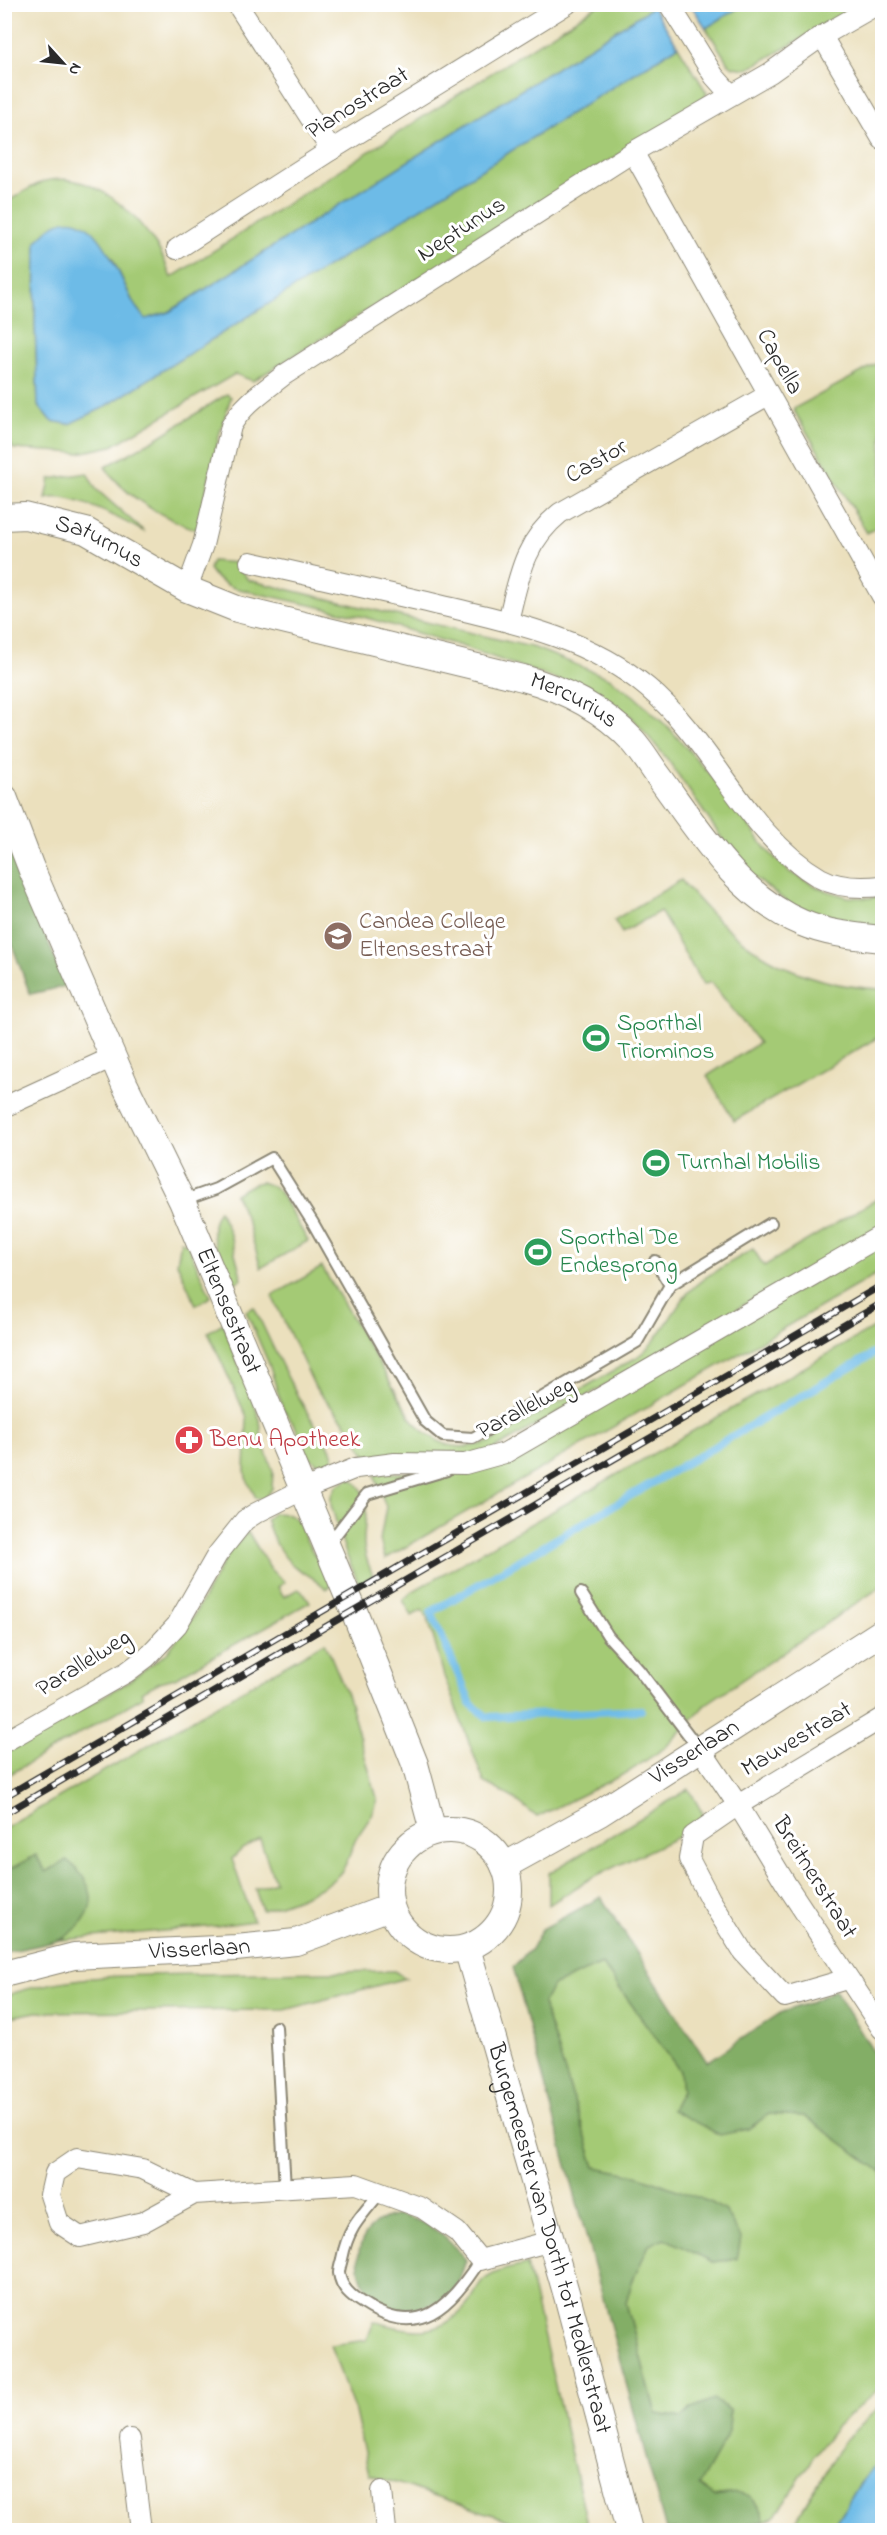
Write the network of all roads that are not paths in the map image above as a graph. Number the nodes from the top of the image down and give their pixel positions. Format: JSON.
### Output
{"nodes":[{"id":1,"x":237,"y":4,"type":"edge"},
{"id":2,"x":567,"y":4,"type":"edge"},
{"id":3,"x":669,"y":4,"type":"edge"},
{"id":4,"x":878,"y":4,"type":"edge"},
{"id":5,"x":822,"y":36,"type":"junction"},
{"id":6,"x":730,"y":94,"type":"junction"},
{"id":7,"x":882,"y":140,"type":"edge"},
{"id":8,"x":331,"y":150,"type":"junction"},
{"id":9,"x":633,"y":152,"type":"junction"},
{"id":10,"x":177,"y":249,"type":"dead end"},
{"id":11,"x":768,"y":394,"type":"junction"},
{"id":12,"x":4,"y":517,"type":"edge"},
{"id":13,"x":250,"y":562,"type":"dead end"},
{"id":14,"x":187,"y":589,"type":"junction"},
{"id":15,"x":882,"y":596,"type":"edge"},
{"id":16,"x":508,"y":621,"type":"junction"},
{"id":17,"x":4,"y":797,"type":"edge"},
{"id":18,"x":882,"y":886,"type":"edge"},
{"id":19,"x":882,"y":939,"type":"edge"},
{"id":20,"x":113,"y":1057,"type":"junction"},
{"id":21,"x":4,"y":1107,"type":"edge"},
{"id":22,"x":182,"y":1201,"type":"junction"},
{"id":23,"x":771,"y":1222,"type":"dead end"},
{"id":24,"x":882,"y":1235,"type":"edge"},
{"id":25,"x":655,"y":1261,"type":"dead end"},
{"id":26,"x":670,"y":1285,"type":"junction"},
{"id":27,"x":465,"y":1464,"type":"junction"},
{"id":28,"x":304,"y":1490,"type":"junction"},
{"id":29,"x":327,"y":1546,"type":"junction"},
{"id":30,"x":580,"y":1593,"type":"dead end"},
{"id":31,"x":882,"y":1632,"type":"edge"},
{"id":32,"x":882,"y":1718,"type":"edge"},
{"id":33,"x":4,"y":1742,"type":"edge"},
{"id":34,"x":700,"y":1750,"type":"junction"},
{"id":35,"x":738,"y":1805,"type":"junction"},
{"id":36,"x":433,"y":1831,"type":"junction"},
{"id":37,"x":504,"y":1866,"type":"junction"},
{"id":38,"x":390,"y":1907,"type":"junction"},
{"id":39,"x":467,"y":1948,"type":"junction"},
{"id":40,"x":4,"y":1974,"type":"edge"},
{"id":41,"x":847,"y":1978,"type":"junction"},
{"id":42,"x":880,"y":2018,"type":"edge"},
{"id":43,"x":276,"y":2027,"type":"dead end"},
{"id":44,"x":285,"y":2189,"type":"junction"},
{"id":45,"x":380,"y":2193,"type":"junction"},
{"id":46,"x":194,"y":2194,"type":"junction"},
{"id":47,"x":551,"y":2241,"type":"junction"},
{"id":48,"x":480,"y":2260,"type":"junction"},
{"id":49,"x":130,"y":2439,"type":"dead end"},
{"id":50,"x":382,"y":2491,"type":"dead end"},
{"id":51,"x":141,"y":2530,"type":"edge"},
{"id":52,"x":386,"y":2530,"type":"edge"},
{"id":53,"x":629,"y":2530,"type":"edge"}],
"edges":[{"from":1,"to":8,"type":"street"},
{"from":2,"to":8,"type":"street","name":"Pianostraat"},
{"from":3,"to":6,"type":"street"},
{"from":4,"to":5,"type":"street","name":"Neptunus"},
{"from":5,"to":6,"type":"street","name":"Neptunus"},
{"from":5,"to":7,"type":"street"},
{"from":6,"to":9,"type":"street","name":"Neptunus"},
{"from":8,"to":10,"type":"street","name":"Pianostraat"},
{"from":9,"to":11,"type":"street","name":"Capella"},
{"from":9,"to":14,"type":"street","name":"Neptunus"},
{"from":11,"to":15,"type":"street","name":"Capella"},
{"from":11,"to":16,"type":"street","name":"Castor"},
{"from":12,"to":14,"type":"street","name":"Saturnus"},
{"from":13,"to":16,"type":"street"},
{"from":14,"to":19,"type":"street","name":"Mercurius"},
{"from":16,"to":18,"type":"street"},
{"from":17,"to":20,"type":"street","name":"Eltensestraat"},
{"from":20,"to":21,"type":"street"},
{"from":20,"to":22,"type":"street","name":"Eltensestraat"},
{"from":22,"to":26,"type":"lane"},
{"from":22,"to":28,"type":"street","name":"Eltensestraat"},
{"from":23,"to":26,"type":"lane"},
{"from":24,"to":27,"type":"street","name":"Parallelweg"},
{"from":25,"to":26,"type":"lane"},
{"from":27,"to":28,"type":"street","name":"Parallelweg"},
{"from":27,"to":29,"type":"lane"},
{"from":28,"to":29,"type":"street","name":"Eltensestraat"},
{"from":28,"to":33,"type":"street","name":"Parallelweg"},
{"from":29,"to":36,"type":"street","name":"Eltensestraat"},
{"from":30,"to":34,"type":"lane"},
{"from":31,"to":34,"type":"street","name":"Visserlaan"},
{"from":32,"to":35,"type":"street","name":"Mauvestraat"},
{"from":34,"to":35,"type":"street","name":"Breitnerstraat"},
{"from":34,"to":37,"type":"street","name":"Visserlaan"},
{"from":35,"to":41,"type":"street","name":"Breitnerstraat"},
{"from":35,"to":41,"type":"street","name":"Breitnerstraat"},
{"from":36,"to":37,"type":"street"},
{"from":36,"to":38,"type":"street"},
{"from":37,"to":39,"type":"street"},
{"from":38,"to":39,"type":"street"},
{"from":38,"to":40,"type":"street","name":"Visserlaan"},
{"from":39,"to":47,"type":"street","name":"Burgemeester van Dorth tot Medlerstraat"},
{"from":41,"to":42,"type":"street","name":"Breitnerstraat"},
{"from":43,"to":44,"type":"lane"},
{"from":44,"to":45,"type":"street"},
{"from":44,"to":46,"type":"street"},
{"from":45,"to":48,"type":"street"},
{"from":45,"to":48,"type":"lane"},
{"from":46,"to":46,"type":"street"},
{"from":47,"to":48,"type":"street"},
{"from":47,"to":53,"type":"street","name":"Burgemeester van Dorth tot Medlerstraat"},
{"from":49,"to":51,"type":"street"},
{"from":50,"to":52,"type":"street"}]}
